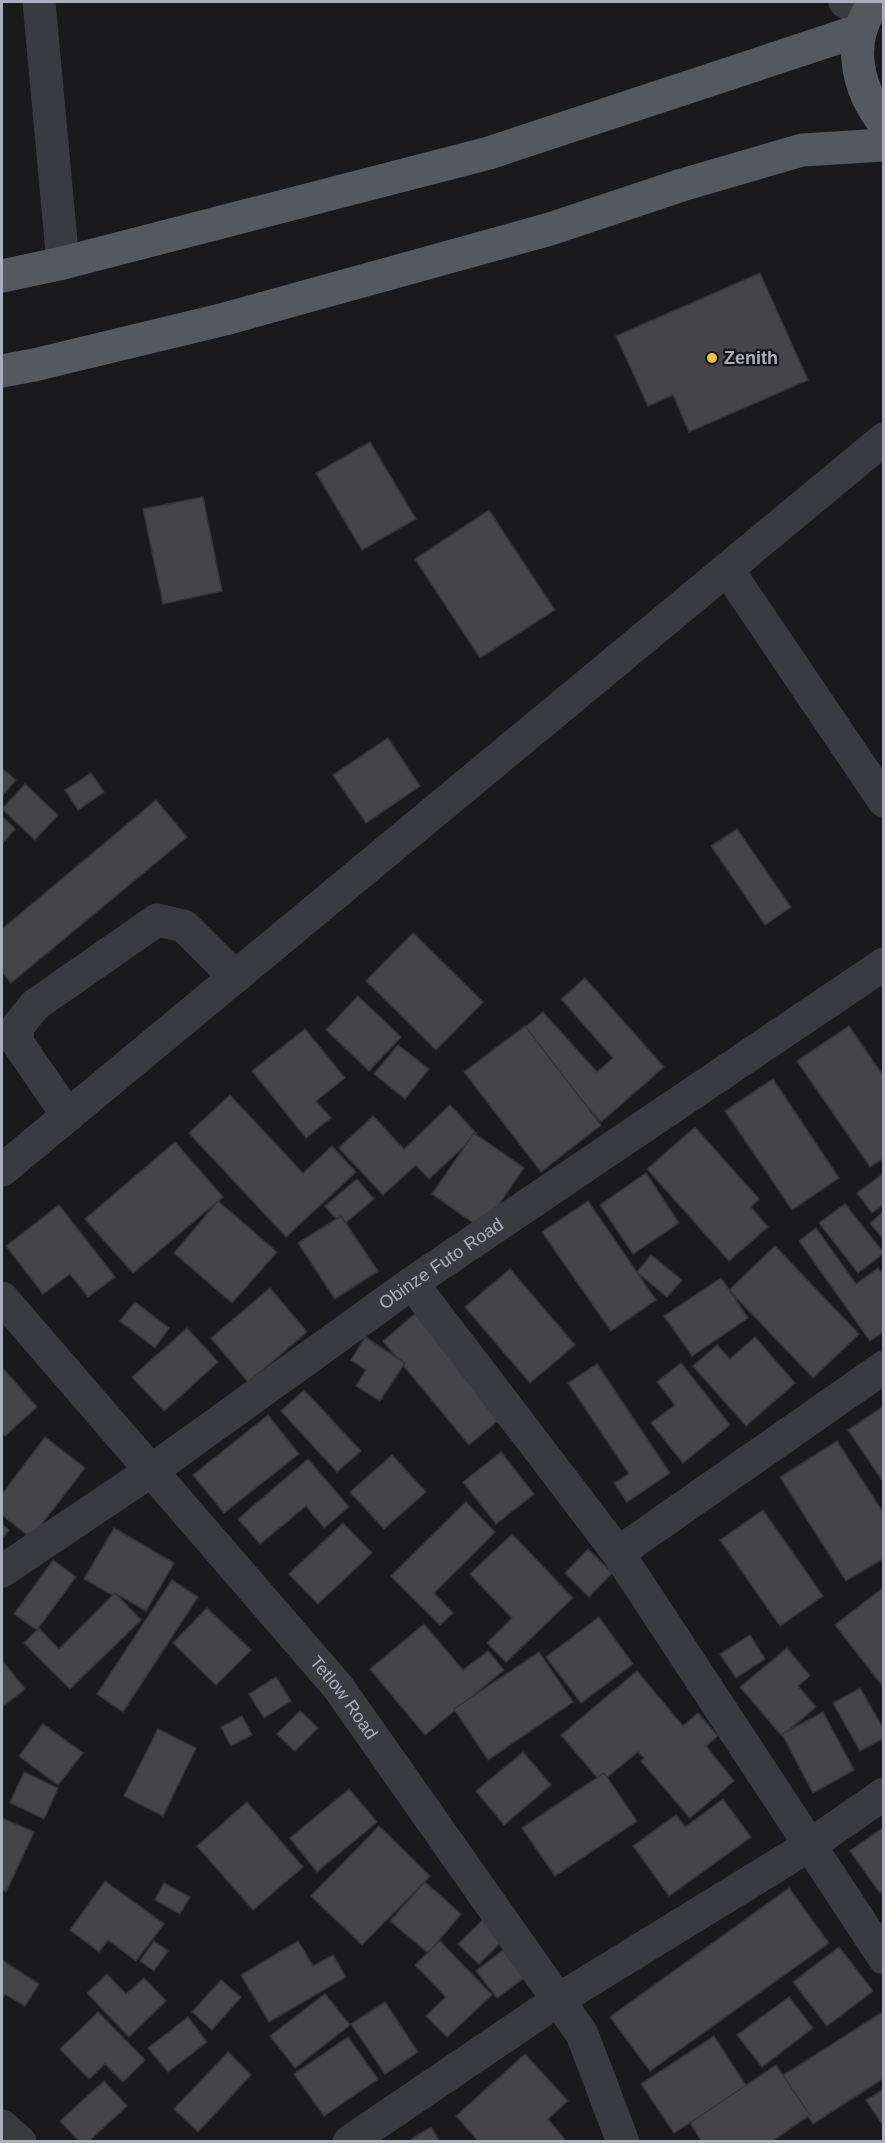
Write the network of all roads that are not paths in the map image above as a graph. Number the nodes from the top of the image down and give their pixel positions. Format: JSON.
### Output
{"nodes":[{"id":1,"x":39,"y":2,"type":"edge"},
{"id":2,"x":862,"y":11,"type":"edge"},
{"id":3,"x":884,"y":123,"type":"edge"},
{"id":4,"x":884,"y":145,"type":"edge"},
{"id":5,"x":63,"y":263,"type":"junction"},
{"id":6,"x":2,"y":276,"type":"edge"},
{"id":7,"x":2,"y":371,"type":"edge"},
{"id":8,"x":884,"y":439,"type":"edge"},
{"id":9,"x":727,"y":569,"type":"junction"},
{"id":10,"x":884,"y":801,"type":"edge"},
{"id":11,"x":884,"y":964,"type":"edge"},
{"id":12,"x":235,"y":978,"type":"junction"},
{"id":13,"x":68,"y":1116,"type":"junction"},
{"id":14,"x":2,"y":1170,"type":"edge"},
{"id":15,"x":412,"y":1283,"type":"junction"},
{"id":16,"x":2,"y":1298,"type":"edge"},
{"id":17,"x":884,"y":1367,"type":"edge"},
{"id":18,"x":151,"y":1471,"type":"junction"},
{"id":19,"x":618,"y":1553,"type":"junction"},
{"id":20,"x":2,"y":1571,"type":"edge"},
{"id":21,"x":884,"y":1794,"type":"edge"},
{"id":22,"x":810,"y":1845,"type":"junction"},
{"id":23,"x":884,"y":1958,"type":"edge"},
{"id":24,"x":558,"y":2000,"type":"junction"},
{"id":25,"x":2,"y":2126,"type":"edge"},
{"id":26,"x":20,"y":2142,"type":"edge"},
{"id":27,"x":349,"y":2142,"type":"edge"},
{"id":28,"x":623,"y":2142,"type":"edge"}],
"edges":[{"from":1,"to":5,"type":"street"},
{"from":2,"to":3,"type":"main road"},
{"from":2,"to":5,"type":"main road"},
{"from":4,"to":7,"type":"main road"},
{"from":5,"to":6,"type":"main road"},
{"from":8,"to":9,"type":"street"},
{"from":9,"to":10,"type":"street"},
{"from":9,"to":12,"type":"street"},
{"from":11,"to":15,"type":"street","name":"Obinze Futo Road"},
{"from":12,"to":13,"type":"street"},
{"from":12,"to":13,"type":"street"},
{"from":13,"to":14,"type":"street"},
{"from":15,"to":18,"type":"street","name":"Obinze Futo Road"},
{"from":15,"to":19,"type":"street"},
{"from":16,"to":18,"type":"street","name":"Tetlow Road"},
{"from":17,"to":19,"type":"street"},
{"from":18,"to":20,"type":"street","name":"Obinze Futo Road"},
{"from":18,"to":24,"type":"street","name":"Tetlow Road"},
{"from":19,"to":22,"type":"street"},
{"from":21,"to":22,"type":"street"},
{"from":22,"to":23,"type":"street"},
{"from":22,"to":24,"type":"street"},
{"from":24,"to":27,"type":"street"},
{"from":24,"to":28,"type":"street","name":"Tetlow Road"},
{"from":25,"to":26,"type":"street"}]}
